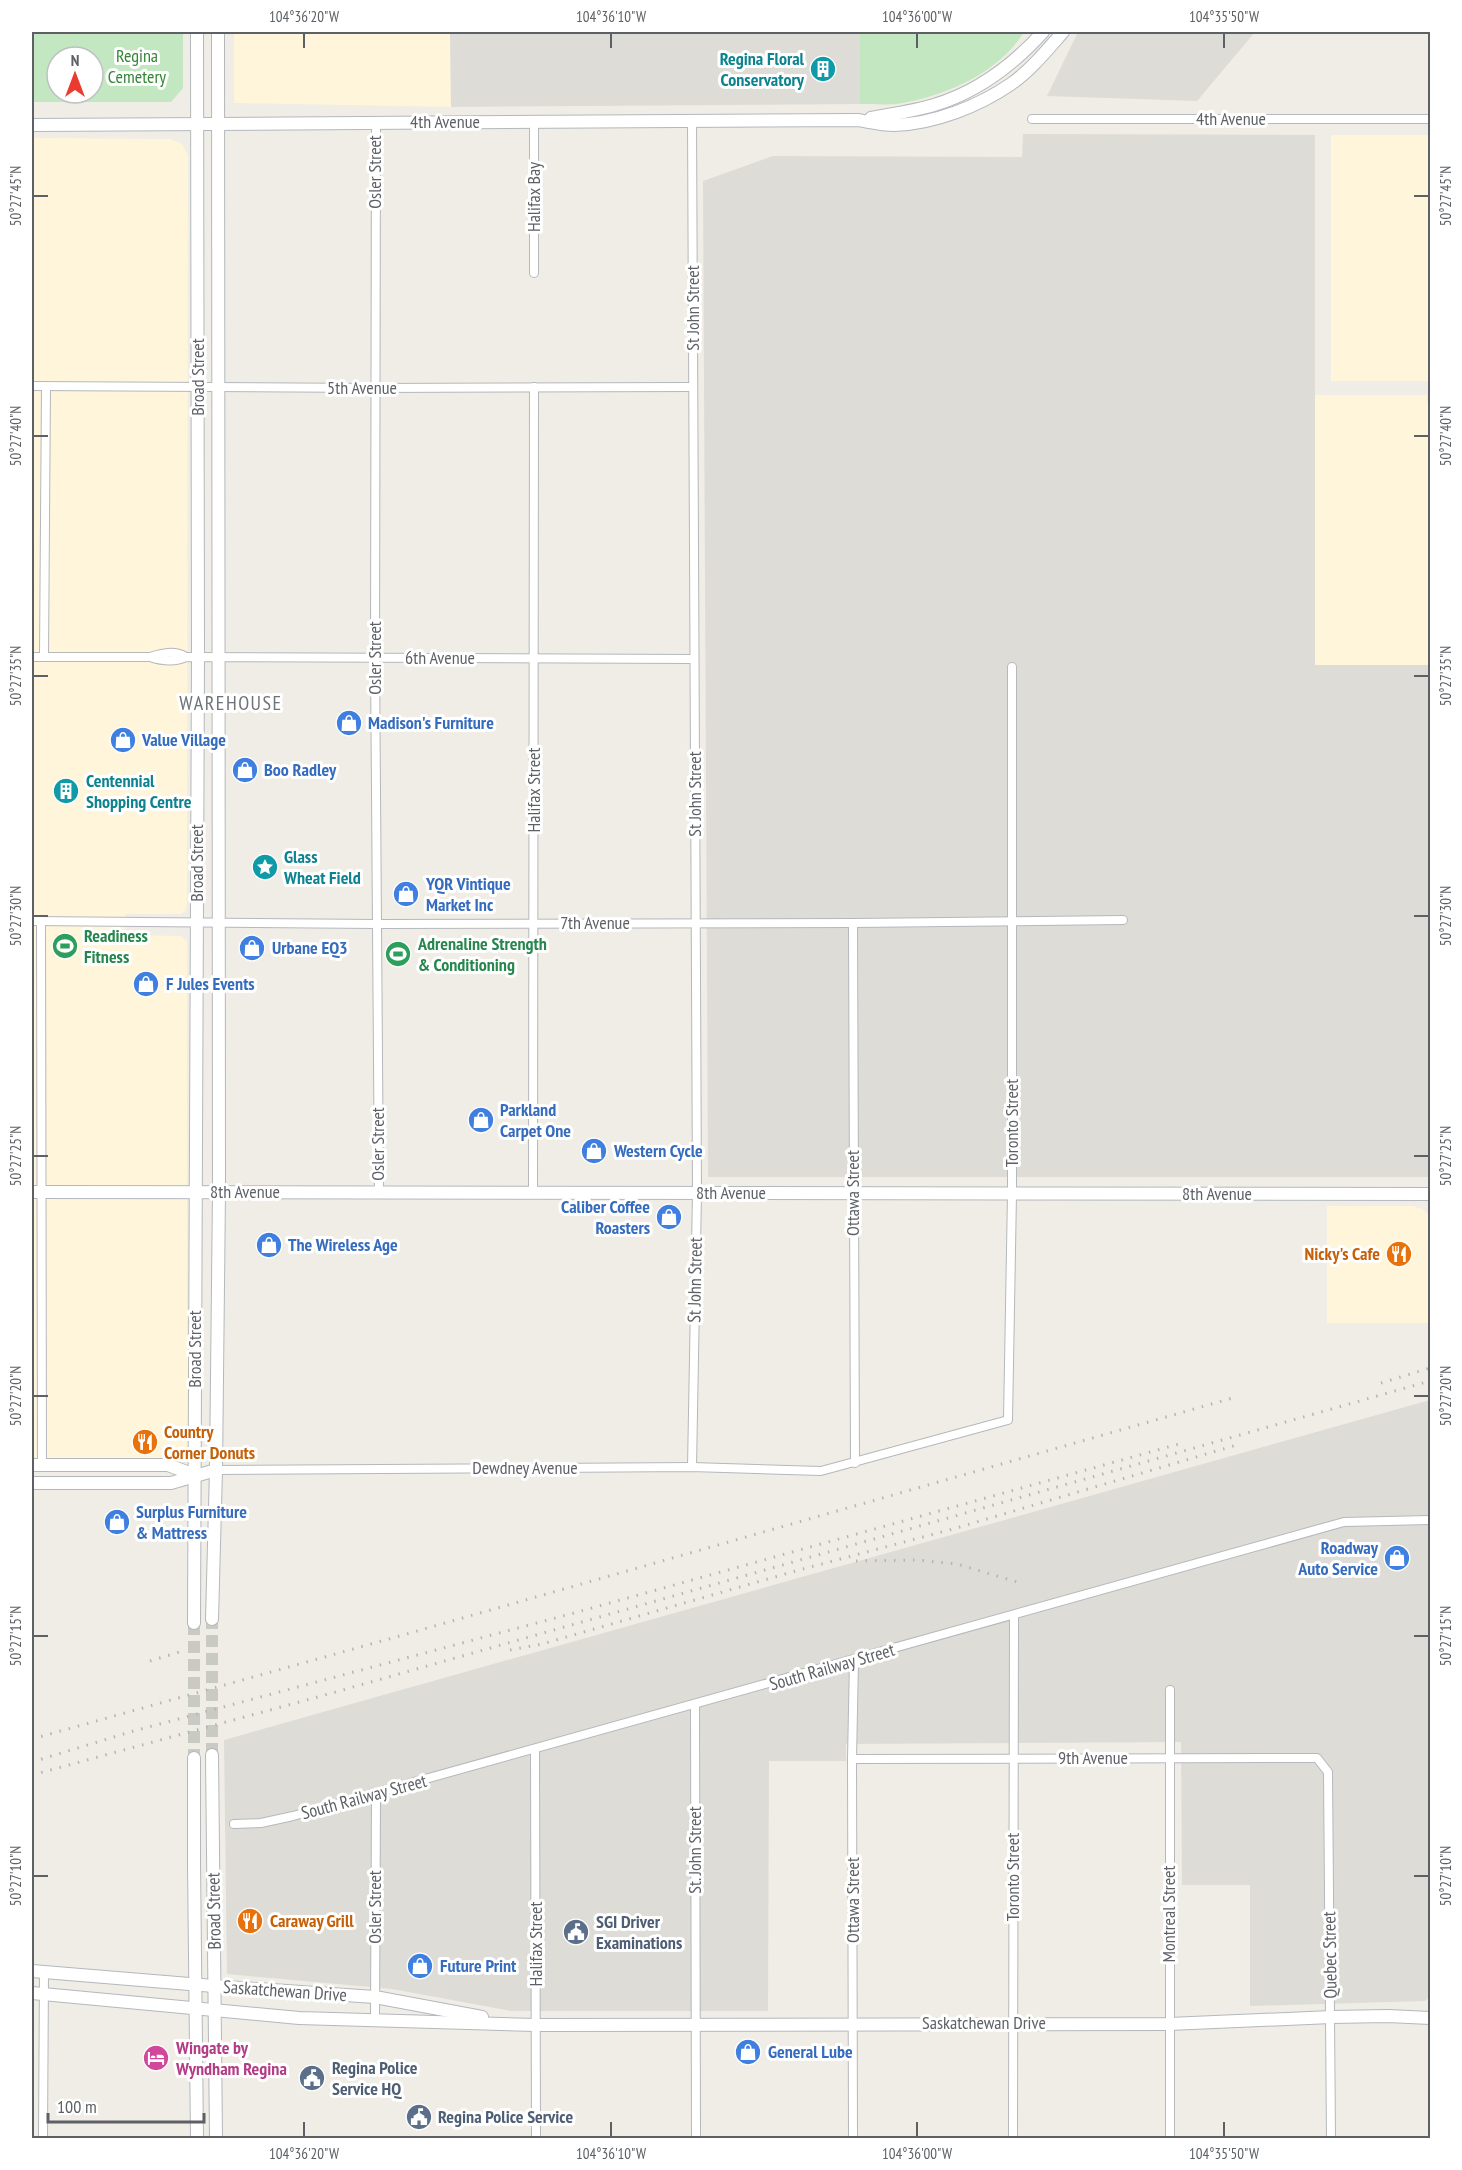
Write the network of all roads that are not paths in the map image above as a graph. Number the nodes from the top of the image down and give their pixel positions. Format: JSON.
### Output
{"nodes":[{"id":1,"x":197,"y":32,"type":"edge"},
{"id":2,"x":218,"y":32,"type":"edge"},
{"id":3,"x":1044,"y":32,"type":"edge"},
{"id":4,"x":1063,"y":32,"type":"edge"},
{"id":5,"x":1032,"y":118,"type":"dead end"},
{"id":6,"x":1431,"y":119,"type":"edge"},
{"id":7,"x":858,"y":120,"type":"junction"},
{"id":8,"x":534,"y":122,"type":"junction"},
{"id":9,"x":692,"y":122,"type":"junction"},
{"id":10,"x":376,"y":123,"type":"junction"},
{"id":11,"x":196,"y":124,"type":"junction"},
{"id":12,"x":219,"y":124,"type":"junction"},
{"id":13,"x":32,"y":125,"type":"edge"},
{"id":14,"x":534,"y":273,"type":"dead end"},
{"id":15,"x":32,"y":386,"type":"edge"},
{"id":16,"x":46,"y":386,"type":"junction"},
{"id":17,"x":534,"y":387,"type":"junction"},
{"id":18,"x":693,"y":387,"type":"junction"},
{"id":19,"x":198,"y":388,"type":"junction"},
{"id":20,"x":220,"y":388,"type":"junction"},
{"id":21,"x":375,"y":388,"type":"junction"},
{"id":22,"x":32,"y":657,"type":"edge"},
{"id":23,"x":44,"y":657,"type":"junction"},
{"id":24,"x":192,"y":657,"type":"junction"},
{"id":25,"x":218,"y":657,"type":"junction"},
{"id":26,"x":375,"y":658,"type":"junction"},
{"id":27,"x":535,"y":658,"type":"junction"},
{"id":28,"x":694,"y":659,"type":"junction"},
{"id":29,"x":1012,"y":667,"type":"dead end"},
{"id":30,"x":1123,"y":920,"type":"dead end"},
{"id":31,"x":36,"y":921,"type":"edge"},
{"id":32,"x":1012,"y":922,"type":"junction"},
{"id":33,"x":197,"y":923,"type":"junction"},
{"id":34,"x":219,"y":923,"type":"junction"},
{"id":35,"x":533,"y":923,"type":"junction"},
{"id":36,"x":853,"y":923,"type":"junction"},
{"id":37,"x":377,"y":924,"type":"junction"},
{"id":38,"x":696,"y":924,"type":"junction"},
{"id":39,"x":37,"y":1192,"type":"edge"},
{"id":40,"x":195,"y":1192,"type":"junction"},
{"id":41,"x":219,"y":1192,"type":"junction"},
{"id":42,"x":379,"y":1192,"type":"junction"},
{"id":43,"x":533,"y":1193,"type":"junction"},
{"id":44,"x":697,"y":1193,"type":"junction"},
{"id":45,"x":853,"y":1193,"type":"junction"},
{"id":46,"x":1012,"y":1194,"type":"junction"},
{"id":47,"x":1431,"y":1194,"type":"edge"},
{"id":48,"x":855,"y":1463,"type":"junction"},
{"id":49,"x":37,"y":1465,"type":"edge"},
{"id":50,"x":692,"y":1467,"type":"junction"},
{"id":51,"x":216,"y":1470,"type":"junction"},
{"id":52,"x":195,"y":1475,"type":"junction"},
{"id":53,"x":32,"y":1483,"type":"edge"},
{"id":54,"x":1431,"y":1520,"type":"edge"},
{"id":55,"x":1014,"y":1615,"type":"junction"},
{"id":56,"x":212,"y":1619,"type":"tunnel mouth"},
{"id":57,"x":194,"y":1623,"type":"tunnel mouth"},
{"id":58,"x":854,"y":1660,"type":"junction"},
{"id":59,"x":1170,"y":1690,"type":"dead end"},
{"id":60,"x":695,"y":1706,"type":"junction"},
{"id":61,"x":536,"y":1749,"type":"junction"},
{"id":62,"x":212,"y":1755,"type":"tunnel mouth"},
{"id":63,"x":194,"y":1758,"type":"tunnel mouth"},
{"id":64,"x":1170,"y":1758,"type":"junction"},
{"id":65,"x":852,"y":1759,"type":"junction"},
{"id":66,"x":1012,"y":1759,"type":"junction"},
{"id":67,"x":1328,"y":1772,"type":"joint"},
{"id":68,"x":376,"y":1793,"type":"junction"},
{"id":69,"x":234,"y":1824,"type":"dead end"},
{"id":70,"x":38,"y":1971,"type":"edge"},
{"id":71,"x":195,"y":1985,"type":"junction"},
{"id":72,"x":215,"y":1986,"type":"junction"},
{"id":73,"x":37,"y":1993,"type":"edge"},
{"id":74,"x":375,"y":1997,"type":"junction"},
{"id":75,"x":195,"y":2008,"type":"junction"},
{"id":76,"x":215,"y":2010,"type":"junction"},
{"id":77,"x":1331,"y":2017,"type":"junction"},
{"id":78,"x":1431,"y":2018,"type":"edge"},
{"id":79,"x":375,"y":2022,"type":"junction"},
{"id":80,"x":1013,"y":2023,"type":"junction"},
{"id":81,"x":853,"y":2024,"type":"junction"},
{"id":82,"x":1169,"y":2024,"type":"junction"},
{"id":83,"x":536,"y":2025,"type":"junction"},
{"id":84,"x":696,"y":2025,"type":"junction"},
{"id":85,"x":43,"y":2139,"type":"edge"},
{"id":86,"x":197,"y":2139,"type":"edge"},
{"id":87,"x":216,"y":2139,"type":"edge"},
{"id":88,"x":536,"y":2139,"type":"edge"},
{"id":89,"x":696,"y":2139,"type":"edge"},
{"id":90,"x":853,"y":2139,"type":"edge"},
{"id":91,"x":1013,"y":2139,"type":"edge"},
{"id":92,"x":1170,"y":2139,"type":"edge"},
{"id":93,"x":1331,"y":2139,"type":"edge"}],
"edges":[{"from":1,"to":11,"type":"main road","name":"Broad Street"},
{"from":2,"to":12,"type":"main road","name":"Broad Street"},
{"from":3,"to":7,"type":"main road"},
{"from":4,"to":7,"type":"main road"},
{"from":5,"to":6,"type":"street","name":"4th Avenue"},
{"from":7,"to":9,"type":"main road","name":"4th Avenue"},
{"from":8,"to":9,"type":"main road","name":"4th Avenue"},
{"from":8,"to":10,"type":"main road","name":"4th Avenue"},
{"from":8,"to":14,"type":"street","name":"Halifax Bay"},
{"from":9,"to":18,"type":"street","name":"St John Street"},
{"from":10,"to":12,"type":"main road","name":"4th Avenue"},
{"from":10,"to":21,"type":"street","name":"Osler Street"},
{"from":11,"to":12,"type":"main road","name":"4th Avenue"},
{"from":11,"to":13,"type":"main road","name":"4th Avenue"},
{"from":11,"to":19,"type":"main road","name":"Broad Street"},
{"from":12,"to":20,"type":"main road","name":"Broad Street"},
{"from":15,"to":16,"type":"street","name":"5th Avenue"},
{"from":16,"to":19,"type":"street","name":"5th Avenue"},
{"from":16,"to":23,"type":"street"},
{"from":17,"to":18,"type":"street","name":"5th Avenue"},
{"from":17,"to":21,"type":"street","name":"5th Avenue"},
{"from":17,"to":27,"type":"street","name":"Halifax Street"},
{"from":18,"to":28,"type":"street","name":"St John Street"},
{"from":19,"to":20,"type":"street","name":"5th Avenue"},
{"from":19,"to":24,"type":"main road","name":"Broad Street"},
{"from":20,"to":21,"type":"street","name":"5th Avenue"},
{"from":20,"to":25,"type":"main road","name":"Broad Street"},
{"from":21,"to":26,"type":"street","name":"Osler Street"},
{"from":22,"to":23,"type":"street","name":"6th Avenue"},
{"from":23,"to":24,"type":"street","name":"6th Avenue"},
{"from":24,"to":25,"type":"street","name":"6th Avenue"},
{"from":24,"to":33,"type":"main road","name":"Broad Street"},
{"from":25,"to":26,"type":"street","name":"6th Avenue"},
{"from":25,"to":34,"type":"main road","name":"Broad Street"},
{"from":26,"to":27,"type":"street","name":"6th Avenue"},
{"from":26,"to":37,"type":"street","name":"Osler Street"},
{"from":27,"to":28,"type":"street","name":"6th Avenue"},
{"from":27,"to":35,"type":"street","name":"Halifax Street"},
{"from":28,"to":38,"type":"street","name":"St John Street"},
{"from":29,"to":32,"type":"street","name":"Toronto Street"},
{"from":30,"to":32,"type":"street","name":"7th Avenue"},
{"from":31,"to":33,"type":"street","name":"7th Avenue"},
{"from":31,"to":39,"type":"street"},
{"from":32,"to":36,"type":"street","name":"7th Avenue"},
{"from":32,"to":46,"type":"street","name":"Toronto Street"},
{"from":33,"to":34,"type":"street","name":"7th Avenue"},
{"from":33,"to":40,"type":"main road","name":"Broad Street"},
{"from":34,"to":37,"type":"street","name":"7th Avenue"},
{"from":34,"to":41,"type":"main road","name":"Broad Street"},
{"from":35,"to":37,"type":"street","name":"7th Avenue"},
{"from":35,"to":38,"type":"street","name":"7th Avenue"},
{"from":35,"to":43,"type":"street","name":"Halifax Street"},
{"from":36,"to":38,"type":"street","name":"7th Avenue"},
{"from":36,"to":45,"type":"street","name":"Ottawa Street"},
{"from":37,"to":42,"type":"street","name":"Osler Street"},
{"from":38,"to":44,"type":"street","name":"St John Street"},
{"from":39,"to":40,"type":"main road","name":"8th Avenue"},
{"from":39,"to":49,"type":"street"},
{"from":40,"to":41,"type":"main road","name":"8th Avenue"},
{"from":40,"to":52,"type":"main road","name":"Broad Street"},
{"from":41,"to":42,"type":"main road","name":"8th Avenue"},
{"from":41,"to":51,"type":"main road","name":"Broad Street"},
{"from":42,"to":43,"type":"main road","name":"8th Avenue"},
{"from":43,"to":44,"type":"main road","name":"8th Avenue"},
{"from":44,"to":45,"type":"main road","name":"8th Avenue"},
{"from":44,"to":50,"type":"street","name":"St John Street"},
{"from":45,"to":46,"type":"main road","name":"8th Avenue"},
{"from":45,"to":48,"type":"street","name":"Ottawa Street"},
{"from":46,"to":47,"type":"main road","name":"8th Avenue"},
{"from":46,"to":48,"type":"street","name":"Toronto Street"},
{"from":48,"to":50,"type":"street","name":"Dewdney Avenue"},
{"from":49,"to":52,"type":"main road"},
{"from":50,"to":51,"type":"street","name":"Dewdney Avenue"},
{"from":51,"to":52,"type":"main road","name":"Dewdney Avenue"},
{"from":51,"to":56,"type":"main road","name":"Broad Street"},
{"from":52,"to":53,"type":"main road","name":"Dewdney Avenue"},
{"from":52,"to":57,"type":"main road","name":"Broad Street"},
{"from":54,"to":55,"type":"street","name":"South Railway Street"},
{"from":55,"to":58,"type":"street","name":"South Railway Street"},
{"from":55,"to":66,"type":"street","name":"Toronto Street"},
{"from":58,"to":60,"type":"street","name":"South Railway Street"},
{"from":58,"to":65,"type":"street","name":"Ottawa Street"},
{"from":59,"to":64,"type":"street","name":"Montreal Street"},
{"from":60,"to":61,"type":"street","name":"South Railway Street"},
{"from":60,"to":84,"type":"street","name":"St. John Street"},
{"from":61,"to":68,"type":"street","name":"South Railway Street"},
{"from":61,"to":83,"type":"street","name":"Halifax Street"},
{"from":62,"to":72,"type":"main road","name":"Broad Street"},
{"from":63,"to":71,"type":"main road","name":"Broad Street"},
{"from":64,"to":66,"type":"street","name":"9th Avenue"},
{"from":64,"to":67,"type":"street","name":"9th Avenue"},
{"from":64,"to":82,"type":"street","name":"Montreal Street"},
{"from":65,"to":66,"type":"street","name":"9th Avenue"},
{"from":65,"to":81,"type":"street","name":"Ottawa Street"},
{"from":66,"to":80,"type":"street","name":"Toronto Street"},
{"from":67,"to":77,"type":"street","name":"Quebec Street"},
{"from":68,"to":69,"type":"street","name":"South Railway Street"},
{"from":68,"to":74,"type":"street","name":"Osler Street"},
{"from":70,"to":71,"type":"main road","name":"Saskatchewan Drive"},
{"from":70,"to":73,"type":"street"},
{"from":71,"to":72,"type":"main road","name":"Saskatchewan Drive"},
{"from":71,"to":75,"type":"main road","name":"Broad Street"},
{"from":72,"to":74,"type":"main road","name":"Saskatchewan Drive"},
{"from":72,"to":76,"type":"main road","name":"Broad Street"},
{"from":73,"to":75,"type":"main road","name":"Saskatchewan Drive"},
{"from":73,"to":85,"type":"street"},
{"from":74,"to":79,"type":"street","name":"Osler Street"},
{"from":74,"to":83,"type":"main road","name":"Saskatchewan Drive"},
{"from":75,"to":76,"type":"main road","name":"Saskatchewan Drive"},
{"from":75,"to":86,"type":"main road","name":"Broad Street"},
{"from":76,"to":79,"type":"main road","name":"Saskatchewan Drive"},
{"from":76,"to":87,"type":"main road","name":"Broad Street"},
{"from":77,"to":78,"type":"main road","name":"Saskatchewan Drive"},
{"from":77,"to":82,"type":"main road","name":"Saskatchewan Drive"},
{"from":77,"to":93,"type":"street","name":"Quebec Street"},
{"from":79,"to":83,"type":"main road","name":"Saskatchewan Drive"},
{"from":80,"to":81,"type":"main road","name":"Saskatchewan Drive"},
{"from":80,"to":82,"type":"main road","name":"Saskatchewan Drive"},
{"from":80,"to":91,"type":"street","name":"Toronto Street"},
{"from":81,"to":84,"type":"main road","name":"Saskatchewan Drive"},
{"from":81,"to":90,"type":"street","name":"Ottawa Street"},
{"from":82,"to":92,"type":"street","name":"Montreal Street"},
{"from":83,"to":84,"type":"main road","name":"Saskatchewan Drive"},
{"from":83,"to":88,"type":"street","name":"Halifax Street"},
{"from":84,"to":89,"type":"street","name":"St. John Street"}]}
